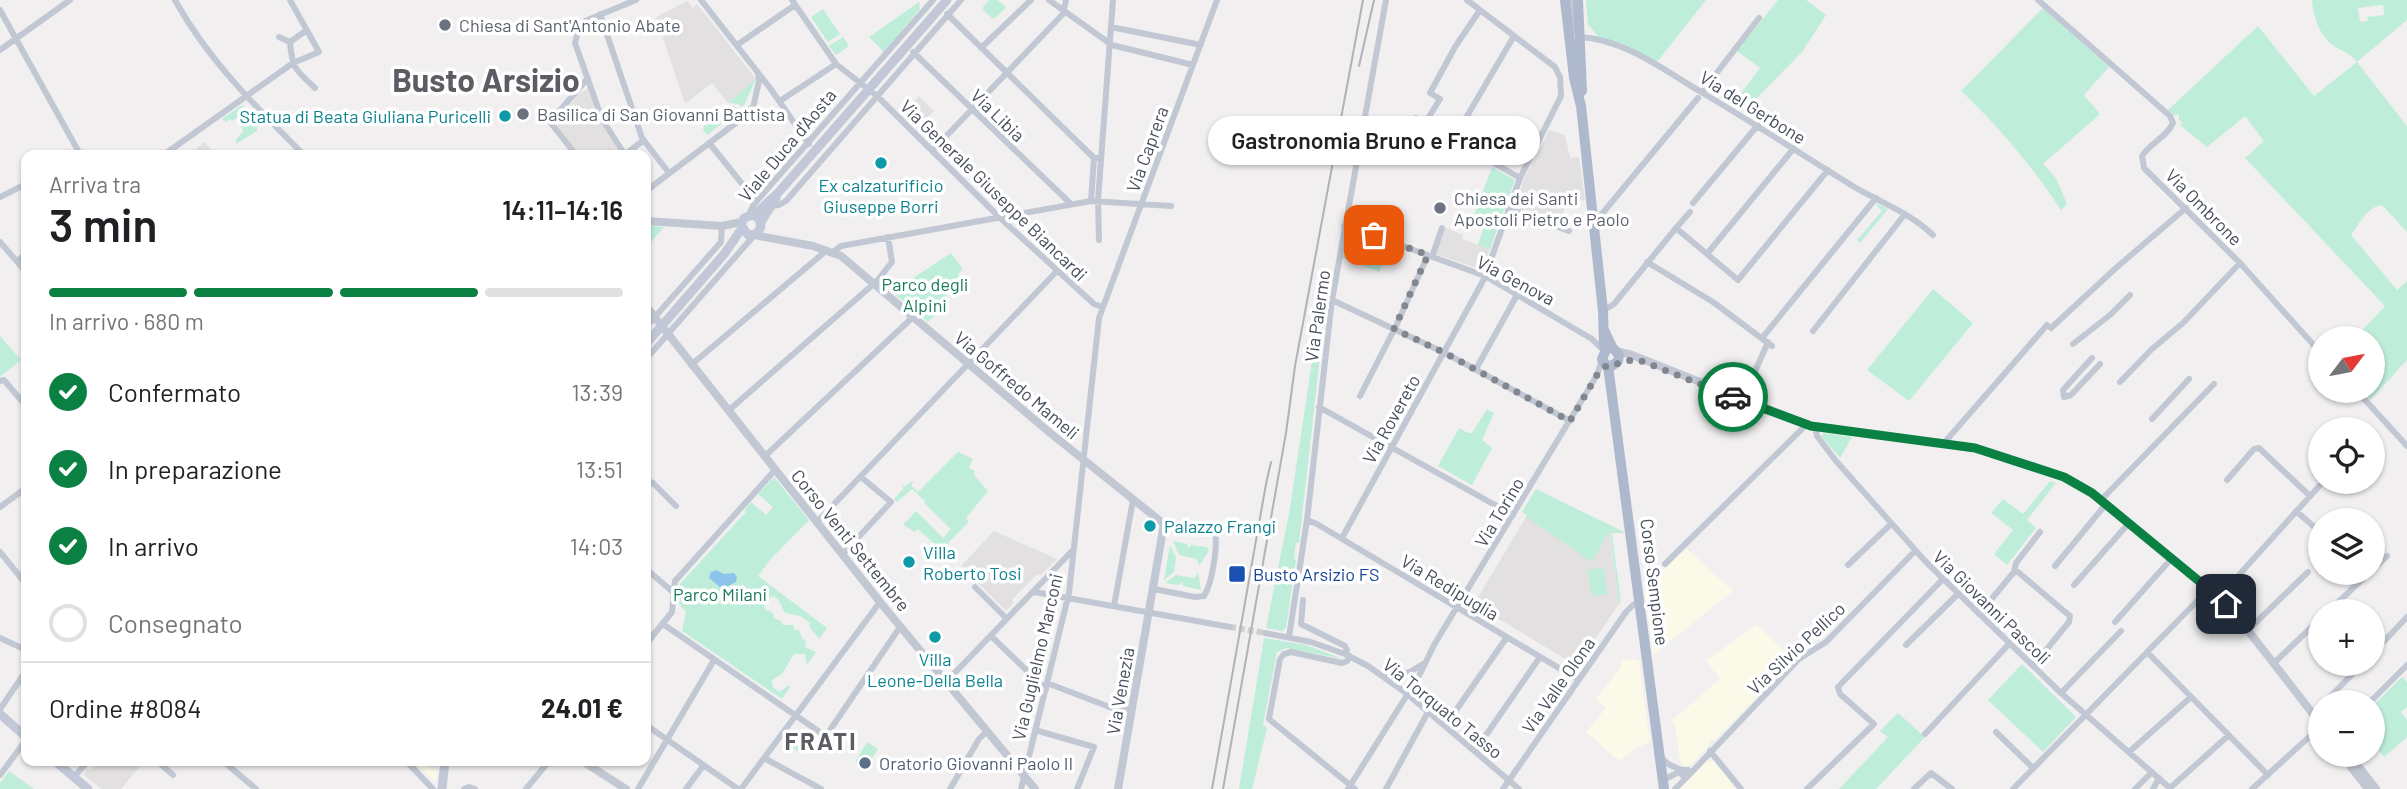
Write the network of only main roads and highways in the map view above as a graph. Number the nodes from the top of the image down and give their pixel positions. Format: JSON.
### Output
{"nodes":[{"id":1,"x":1565,"y":0,"type":"edge"},
{"id":2,"x":1571,"y":0,"type":"edge"},
{"id":3,"x":1578,"y":0,"type":"edge"},
{"id":4,"x":939,"y":2,"type":"edge"},
{"id":5,"x":1579,"y":96,"type":"junction"},
{"id":6,"x":778,"y":193,"type":"junction"},
{"id":7,"x":751,"y":226,"type":"junction"},
{"id":8,"x":651,"y":340,"type":"edge"},
{"id":9,"x":0,"y":712,"type":"edge"},
{"id":10,"x":21,"y":733,"type":"edge"},
{"id":11,"x":61,"y":766,"type":"edge"},
{"id":12,"x":445,"y":766,"type":"edge"},
{"id":13,"x":1663,"y":784,"type":"edge"},
{"id":14,"x":444,"y":787,"type":"edge"},
{"id":15,"x":88,"y":789,"type":"edge"}],
"edges":[{"from":1,"to":5,"type":"main road"},
{"from":2,"to":5,"type":"main road"},
{"from":3,"to":5,"type":"main road"},
{"from":4,"to":6,"type":"main road","name":"Viale Duca d'Aosta"},
{"from":5,"to":13,"type":"main road","name":"Corso Sempione"},
{"from":6,"to":7,"type":"main road","name":"Viale Duca d'Aosta"},
{"from":6,"to":7,"type":"main road","name":"Viale Duca d'Aosta"},
{"from":7,"to":8,"type":"main road","name":"Viale Duca d'Aosta"},
{"from":9,"to":10,"type":"main road"},
{"from":11,"to":15,"type":"main road"},
{"from":12,"to":14,"type":"main road"}]}
